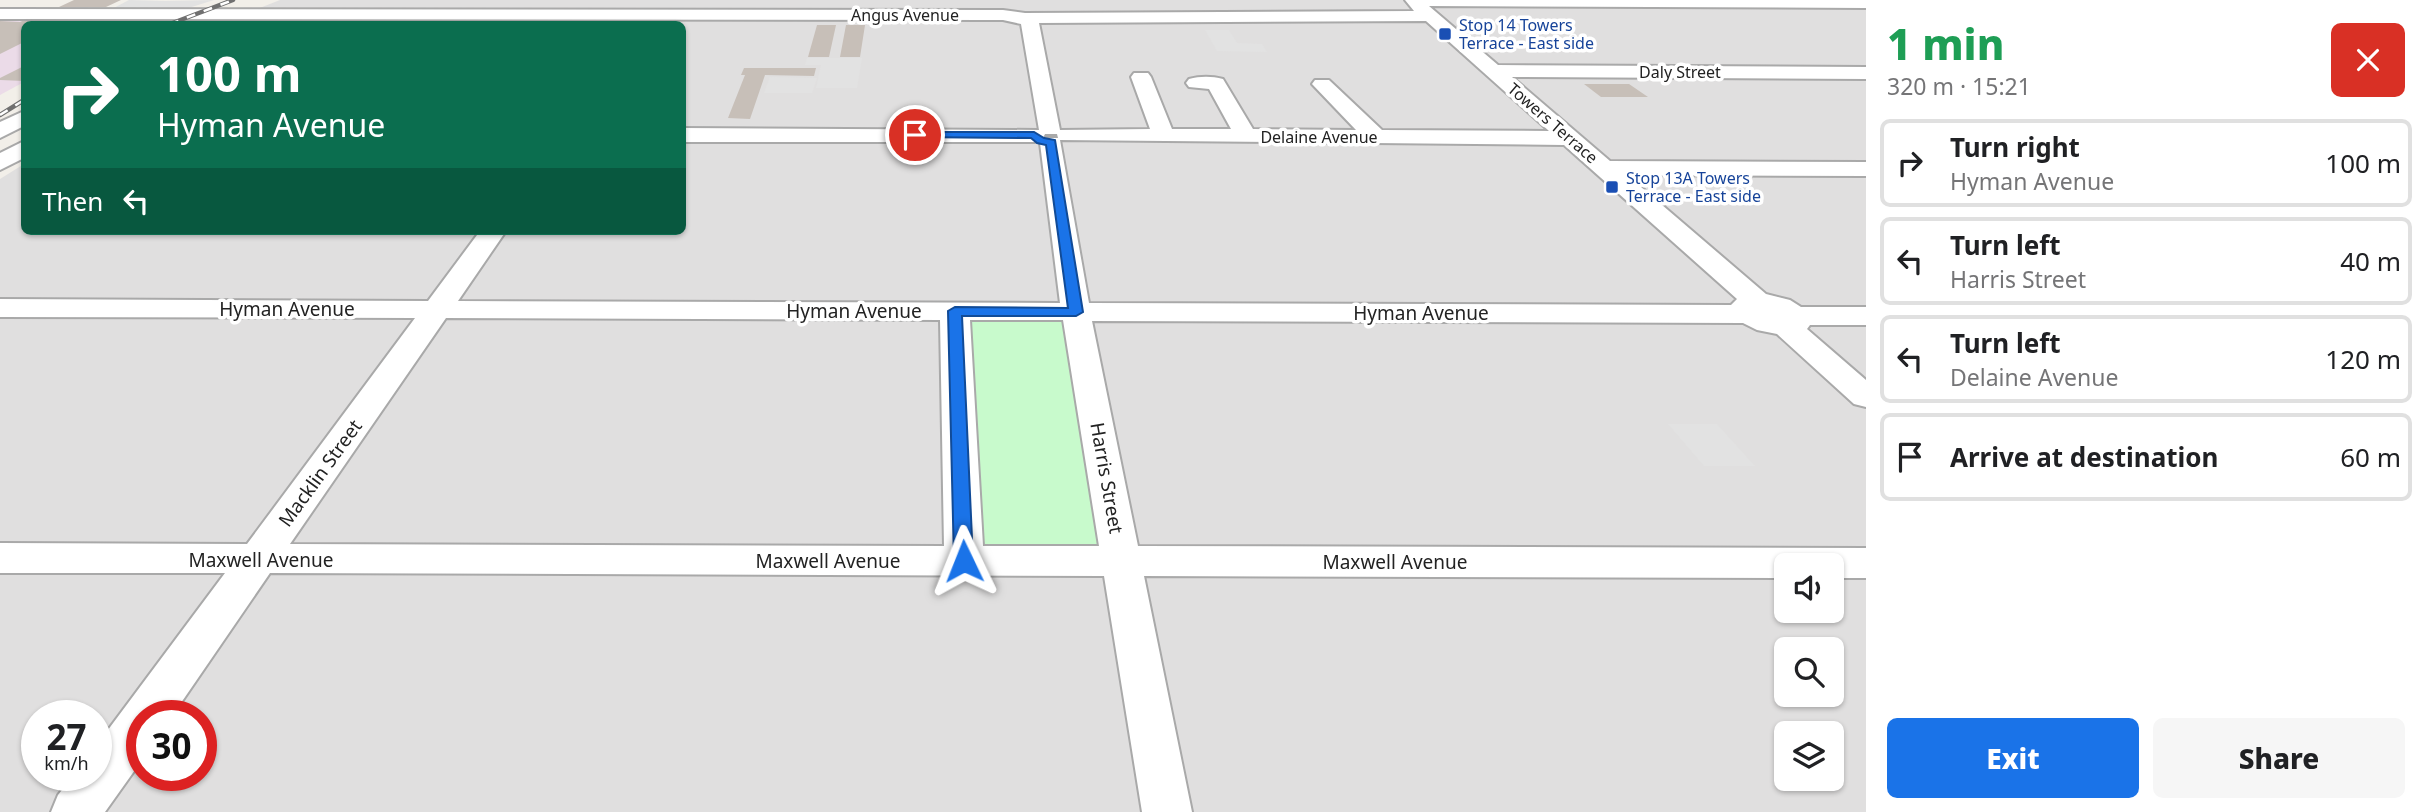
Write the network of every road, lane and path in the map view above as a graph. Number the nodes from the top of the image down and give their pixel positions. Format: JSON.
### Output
{"nodes":[{"id":1,"x":195,"y":0,"type":"edge"},
{"id":2,"x":268,"y":0,"type":"edge"},
{"id":3,"x":1205,"y":0,"type":"edge"},
{"id":4,"x":1413,"y":0,"type":"edge"},
{"id":5,"x":1866,"y":3,"type":"edge"},
{"id":6,"x":1002,"y":8,"type":"edge"},
{"id":7,"x":0,"y":14,"type":"edge"},
{"id":8,"x":160,"y":14,"type":"junction"},
{"id":9,"x":230,"y":14,"type":"junction"},
{"id":10,"x":1216,"y":16,"type":"junction"},
{"id":11,"x":1431,"y":16,"type":"junction"},
{"id":12,"x":1025,"y":18,"type":"junction"},
{"id":13,"x":214,"y":21,"type":"edge"},
{"id":14,"x":1494,"y":71,"type":"junction"},
{"id":15,"x":1866,"y":73,"type":"edge"},
{"id":16,"x":1141,"y":77,"type":"dead end"},
{"id":17,"x":1196,"y":83,"type":"dead end"},
{"id":18,"x":1322,"y":84,"type":"dead end"},
{"id":19,"x":21,"y":119,"type":"edge"},
{"id":20,"x":0,"y":132,"type":"edge"},
{"id":21,"x":21,"y":134,"type":"edge"},
{"id":22,"x":686,"y":135,"type":"edge"},
{"id":23,"x":1051,"y":135,"type":"junction"},
{"id":24,"x":1164,"y":136,"type":"junction"},
{"id":25,"x":1246,"y":136,"type":"junction"},
{"id":26,"x":1376,"y":137,"type":"junction"},
{"id":27,"x":1571,"y":138,"type":"junction"},
{"id":28,"x":21,"y":150,"type":"edge"},
{"id":29,"x":0,"y":163,"type":"edge"},
{"id":30,"x":1604,"y":168,"type":"junction"},
{"id":31,"x":1866,"y":169,"type":"edge"},
{"id":32,"x":491,"y":235,"type":"edge"},
{"id":33,"x":0,"y":308,"type":"edge"},
{"id":34,"x":1754,"y":308,"type":"junction"},
{"id":35,"x":437,"y":310,"type":"junction"},
{"id":36,"x":955,"y":311,"type":"junction"},
{"id":37,"x":1076,"y":312,"type":"junction"},
{"id":38,"x":1866,"y":316,"type":"edge"},
{"id":39,"x":1790,"y":321,"type":"junction"},
{"id":40,"x":1866,"y":397,"type":"edge"},
{"id":41,"x":0,"y":558,"type":"edge"},
{"id":42,"x":258,"y":560,"type":"junction"},
{"id":43,"x":964,"y":561,"type":"junction"},
{"id":44,"x":1122,"y":562,"type":"junction"},
{"id":45,"x":1866,"y":564,"type":"edge"},
{"id":46,"x":157,"y":700,"type":"edge"},
{"id":47,"x":126,"y":744,"type":"edge"},
{"id":48,"x":76,"y":812,"type":"edge"},
{"id":49,"x":1167,"y":812,"type":"edge"}],
"edges":[{"from":1,"to":8,"type":"street"},
{"from":2,"to":9,"type":"street"},
{"from":3,"to":10,"type":"street"},
{"from":4,"to":5,"type":"street"},
{"from":4,"to":11,"type":"street","name":"Towers Terrace"},
{"from":6,"to":9,"type":"street","name":"Angus Avenue"},
{"from":6,"to":12,"type":"street","name":"Angus Avenue"},
{"from":7,"to":8,"type":"street","name":"Angus Avenue"},
{"from":8,"to":9,"type":"street","name":"Angus Avenue"},
{"from":9,"to":13,"type":"street"},
{"from":10,"to":11,"type":"street","name":"Angus Avenue"},
{"from":10,"to":12,"type":"street","name":"Angus Avenue"},
{"from":11,"to":14,"type":"street","name":"Towers Terrace"},
{"from":12,"to":23,"type":"street","name":"Harris Street"},
{"from":14,"to":15,"type":"street","name":"Daly Street"},
{"from":14,"to":27,"type":"street","name":"Towers Terrace"},
{"from":16,"to":24,"type":"street"},
{"from":17,"to":25,"type":"street"},
{"from":18,"to":26,"type":"street"},
{"from":19,"to":20,"type":"street"},
{"from":20,"to":21,"type":"street"},
{"from":22,"to":23,"type":"street","name":"Delaine Avenue"},
{"from":23,"to":24,"type":"street","name":"Delaine Avenue"},
{"from":23,"to":37,"type":"street","name":"Harris Street"},
{"from":24,"to":25,"type":"street","name":"Delaine Avenue"},
{"from":25,"to":26,"type":"street","name":"Delaine Avenue"},
{"from":26,"to":27,"type":"street","name":"Delaine Avenue"},
{"from":27,"to":30,"type":"street","name":"Towers Terrace"},
{"from":28,"to":29,"type":"street"},
{"from":30,"to":31,"type":"street"},
{"from":30,"to":34,"type":"street","name":"Towers Terrace"},
{"from":32,"to":35,"type":"street","name":"Macklin Street"},
{"from":33,"to":35,"type":"street","name":"Hyman Avenue"},
{"from":34,"to":37,"type":"street","name":"Hyman Avenue"},
{"from":34,"to":39,"type":"street"},
{"from":35,"to":36,"type":"street","name":"Hyman Avenue"},
{"from":35,"to":42,"type":"street","name":"Macklin Street"},
{"from":36,"to":37,"type":"street","name":"Hyman Avenue"},
{"from":36,"to":43,"type":"street"},
{"from":37,"to":44,"type":"street","name":"Harris Street"},
{"from":38,"to":39,"type":"street"},
{"from":39,"to":40,"type":"street"},
{"from":41,"to":42,"type":"street","name":"Maxwell Avenue"},
{"from":42,"to":43,"type":"street","name":"Maxwell Avenue"},
{"from":42,"to":46,"type":"street","name":"Macklin Street"},
{"from":43,"to":44,"type":"street","name":"Maxwell Avenue"},
{"from":44,"to":45,"type":"street","name":"Maxwell Avenue"},
{"from":44,"to":49,"type":"street","name":"Harris Street"},
{"from":47,"to":48,"type":"street"}]}
